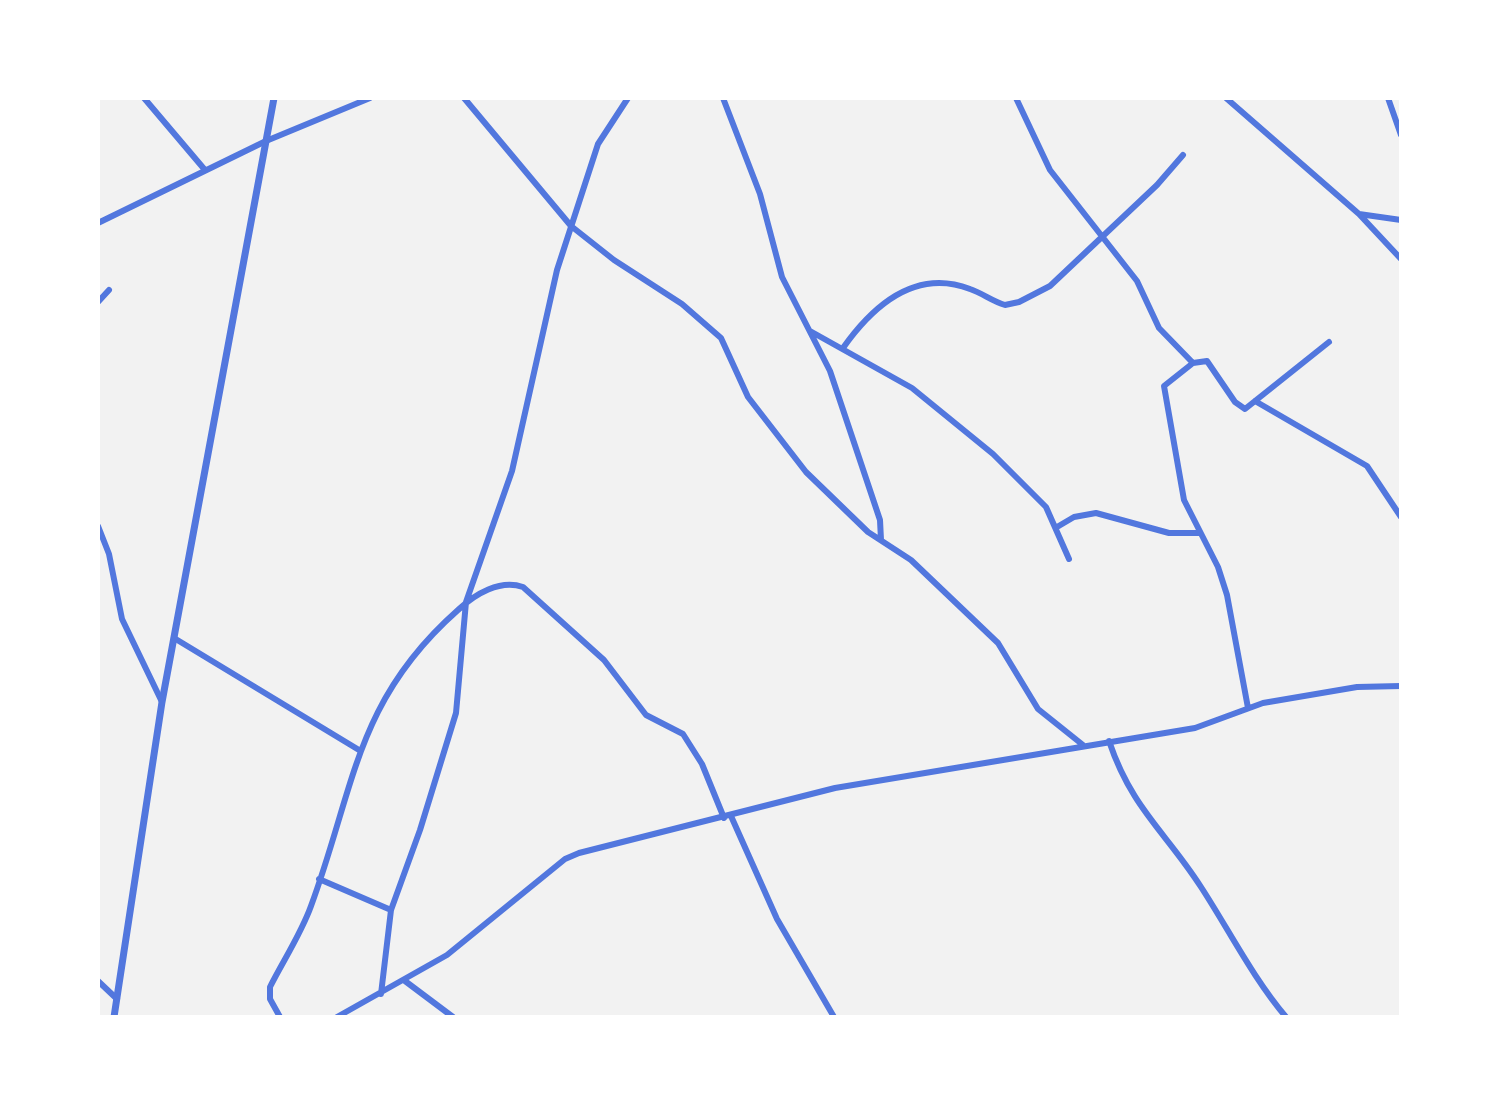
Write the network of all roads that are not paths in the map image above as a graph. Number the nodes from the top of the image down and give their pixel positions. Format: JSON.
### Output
{"nodes":[{"id":1,"x":144,"y":98,"type":"edge"},
{"id":2,"x":274,"y":98,"type":"edge"},
{"id":3,"x":370,"y":98,"type":"edge"},
{"id":4,"x":464,"y":98,"type":"edge"},
{"id":5,"x":628,"y":98,"type":"edge"},
{"id":6,"x":723,"y":98,"type":"edge"},
{"id":7,"x":1016,"y":98,"type":"edge"},
{"id":8,"x":1226,"y":98,"type":"edge"},
{"id":9,"x":1388,"y":98,"type":"edge"},
{"id":10,"x":1401,"y":135,"type":"edge"},
{"id":11,"x":266,"y":141,"type":"junction"},
{"id":12,"x":1183,"y":155,"type":"dead end"},
{"id":13,"x":205,"y":170,"type":"junction"},
{"id":14,"x":1359,"y":214,"type":"junction"},
{"id":15,"x":1401,"y":220,"type":"edge"},
{"id":16,"x":98,"y":223,"type":"edge"},
{"id":17,"x":571,"y":226,"type":"junction"},
{"id":18,"x":1103,"y":234,"type":"junction"},
{"id":19,"x":1401,"y":259,"type":"edge"},
{"id":20,"x":109,"y":290,"type":"dead end"},
{"id":21,"x":98,"y":302,"type":"edge"},
{"id":22,"x":810,"y":331,"type":"junction"},
{"id":23,"x":1329,"y":342,"type":"dead end"},
{"id":24,"x":843,"y":348,"type":"junction"},
{"id":25,"x":1193,"y":363,"type":"junction"},
{"id":26,"x":1255,"y":401,"type":"junction"},
{"id":27,"x":1401,"y":517,"type":"edge"},
{"id":28,"x":98,"y":526,"type":"edge"},
{"id":29,"x":1057,"y":527,"type":"junction"},
{"id":30,"x":1199,"y":533,"type":"junction"},
{"id":31,"x":881,"y":540,"type":"junction"},
{"id":32,"x":1069,"y":559,"type":"dead end"},
{"id":33,"x":466,"y":602,"type":"junction"},
{"id":34,"x":174,"y":638,"type":"junction"},
{"id":35,"x":1401,"y":686,"type":"edge"},
{"id":36,"x":162,"y":702,"type":"junction"},
{"id":37,"x":1248,"y":708,"type":"junction"},
{"id":38,"x":1109,"y":741,"type":"junction"},
{"id":39,"x":1083,"y":745,"type":"junction"},
{"id":40,"x":359,"y":750,"type":"junction"},
{"id":41,"x":727,"y":817,"type":"junction"},
{"id":42,"x":319,"y":879,"type":"junction"},
{"id":43,"x":391,"y":910,"type":"junction"},
{"id":44,"x":98,"y":981,"type":"edge"},
{"id":45,"x":405,"y":981,"type":"junction"},
{"id":46,"x":381,"y":994,"type":"junction"},
{"id":47,"x":117,"y":999,"type":"junction"},
{"id":48,"x":114,"y":1017,"type":"edge"},
{"id":49,"x":280,"y":1017,"type":"edge"},
{"id":50,"x":337,"y":1017,"type":"edge"},
{"id":51,"x":453,"y":1017,"type":"edge"},
{"id":52,"x":834,"y":1017,"type":"edge"},
{"id":53,"x":1286,"y":1017,"type":"edge"}],
"edges":[{"from":1,"to":13,"type":"street"},
{"from":2,"to":11,"type":"street"},
{"from":3,"to":11,"type":"street"},
{"from":4,"to":17,"type":"street"},
{"from":5,"to":17,"type":"street"},
{"from":6,"to":22,"type":"street"},
{"from":7,"to":18,"type":"street"},
{"from":8,"to":14,"type":"street"},
{"from":9,"to":10,"type":"street"},
{"from":11,"to":13,"type":"street"},
{"from":11,"to":34,"type":"street"},
{"from":12,"to":18,"type":"street"},
{"from":13,"to":16,"type":"street"},
{"from":14,"to":15,"type":"street"},
{"from":14,"to":19,"type":"street"},
{"from":17,"to":31,"type":"street"},
{"from":17,"to":33,"type":"street"},
{"from":18,"to":24,"type":"street"},
{"from":18,"to":25,"type":"street"},
{"from":20,"to":21,"type":"street"},
{"from":22,"to":24,"type":"street"},
{"from":22,"to":31,"type":"street"},
{"from":23,"to":26,"type":"street"},
{"from":24,"to":29,"type":"street"},
{"from":25,"to":26,"type":"street"},
{"from":25,"to":30,"type":"street"},
{"from":26,"to":27,"type":"street"},
{"from":28,"to":36,"type":"street"},
{"from":29,"to":30,"type":"street"},
{"from":29,"to":32,"type":"street"},
{"from":30,"to":37,"type":"street"},
{"from":31,"to":39,"type":"street"},
{"from":33,"to":40,"type":"street"},
{"from":33,"to":41,"type":"street"},
{"from":33,"to":43,"type":"street"},
{"from":34,"to":36,"type":"street"},
{"from":34,"to":40,"type":"street"},
{"from":35,"to":37,"type":"street"},
{"from":36,"to":47,"type":"street"},
{"from":37,"to":38,"type":"street"},
{"from":38,"to":39,"type":"street"},
{"from":38,"to":53,"type":"street"},
{"from":39,"to":41,"type":"street"},
{"from":40,"to":42,"type":"street"},
{"from":41,"to":45,"type":"street"},
{"from":41,"to":52,"type":"street"},
{"from":42,"to":43,"type":"street"},
{"from":42,"to":49,"type":"street"},
{"from":43,"to":46,"type":"street"},
{"from":44,"to":47,"type":"street"},
{"from":45,"to":46,"type":"street"},
{"from":45,"to":51,"type":"street"},
{"from":46,"to":50,"type":"street"},
{"from":47,"to":48,"type":"street"}]}
